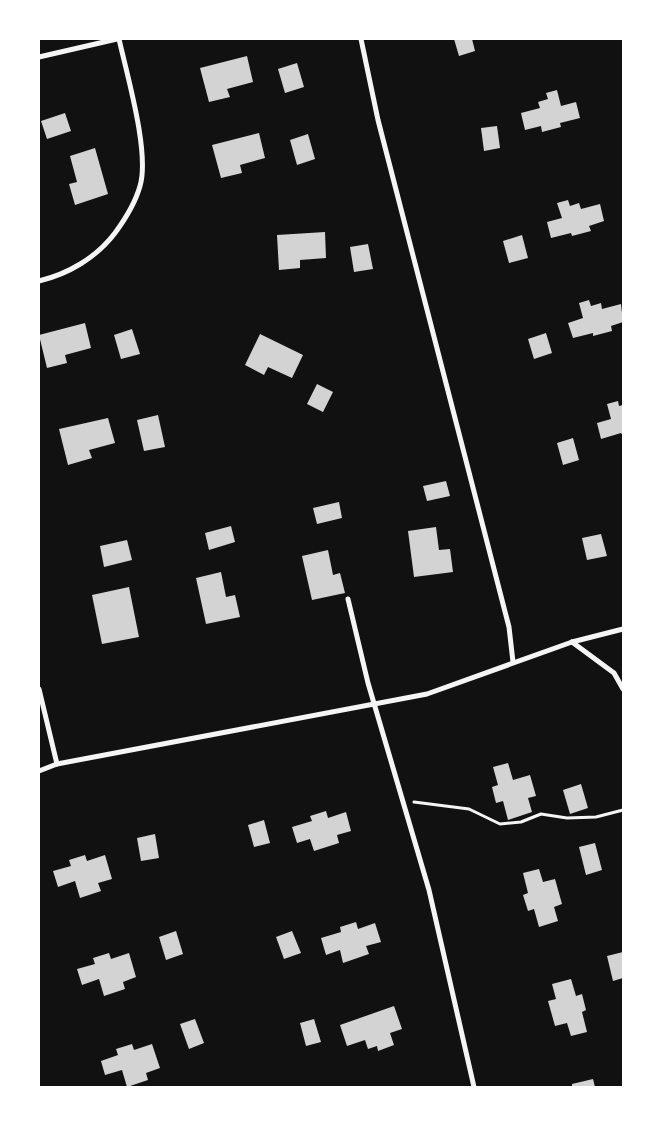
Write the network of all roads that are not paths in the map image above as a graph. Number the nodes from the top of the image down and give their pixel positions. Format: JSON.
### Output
{"nodes":[{"id":1,"x":118,"y":39,"type":"edge"},
{"id":2,"x":361,"y":39,"type":"edge"},
{"id":3,"x":39,"y":57,"type":"edge"},
{"id":4,"x":39,"y":281,"type":"edge"},
{"id":5,"x":348,"y":599,"type":"dead end"},
{"id":6,"x":623,"y":629,"type":"edge"},
{"id":7,"x":572,"y":642,"type":"junction"},
{"id":8,"x":513,"y":662,"type":"junction"},
{"id":9,"x":39,"y":688,"type":"edge"},
{"id":10,"x":623,"y":688,"type":"edge"},
{"id":11,"x":375,"y":703,"type":"junction"},
{"id":12,"x":57,"y":764,"type":"junction"},
{"id":13,"x":39,"y":771,"type":"edge"},
{"id":14,"x":474,"y":1087,"type":"edge"}],
"edges":[{"from":1,"to":3,"type":"street"},
{"from":1,"to":4,"type":"street"},
{"from":2,"to":8,"type":"street"},
{"from":5,"to":11,"type":"street"},
{"from":6,"to":7,"type":"street"},
{"from":7,"to":8,"type":"street"},
{"from":7,"to":10,"type":"street"},
{"from":8,"to":11,"type":"street"},
{"from":9,"to":12,"type":"street"},
{"from":11,"to":12,"type":"street"},
{"from":11,"to":14,"type":"street"},
{"from":12,"to":13,"type":"street"}]}
